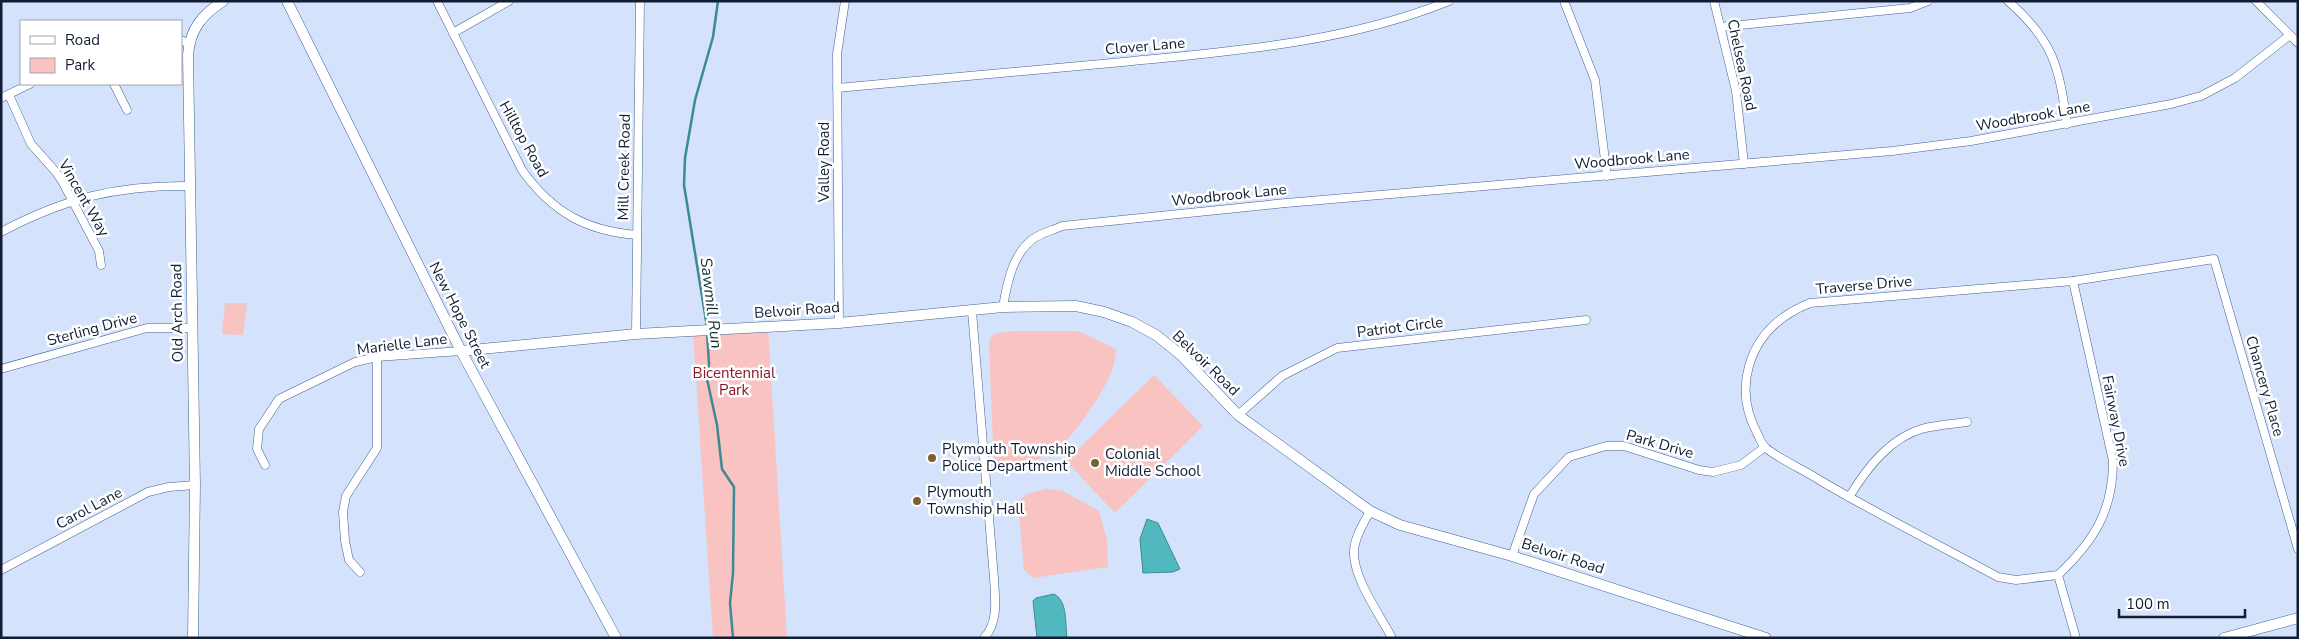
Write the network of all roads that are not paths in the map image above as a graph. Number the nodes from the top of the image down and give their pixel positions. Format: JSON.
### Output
{"nodes":[{"id":1,"x":223,"y":1,"type":"edge"},
{"id":2,"x":287,"y":1,"type":"edge"},
{"id":3,"x":437,"y":1,"type":"edge"},
{"id":4,"x":509,"y":1,"type":"edge"},
{"id":5,"x":640,"y":1,"type":"edge"},
{"id":6,"x":845,"y":1,"type":"edge"},
{"id":7,"x":1449,"y":1,"type":"edge"},
{"id":8,"x":1564,"y":1,"type":"edge"},
{"id":9,"x":1714,"y":1,"type":"edge"},
{"id":10,"x":1928,"y":1,"type":"edge"},
{"id":11,"x":2008,"y":1,"type":"edge"},
{"id":12,"x":2256,"y":1,"type":"edge"},
{"id":13,"x":1721,"y":27,"type":"junction"},
{"id":14,"x":453,"y":33,"type":"junction"},
{"id":15,"x":2290,"y":35,"type":"junction"},
{"id":16,"x":185,"y":42,"type":"edge"},
{"id":17,"x":2298,"y":43,"type":"edge"},
{"id":18,"x":28,"y":85,"type":"edge"},
{"id":19,"x":114,"y":85,"type":"edge"},
{"id":20,"x":837,"y":88,"type":"junction"},
{"id":21,"x":5,"y":96,"type":"edge"},
{"id":22,"x":127,"y":110,"type":"dead end"},
{"id":23,"x":2067,"y":124,"type":"junction"},
{"id":24,"x":1744,"y":164,"type":"junction"},
{"id":25,"x":1607,"y":176,"type":"junction"},
{"id":26,"x":190,"y":186,"type":"junction"},
{"id":27,"x":71,"y":201,"type":"junction"},
{"id":28,"x":1,"y":232,"type":"edge"},
{"id":29,"x":637,"y":235,"type":"junction"},
{"id":30,"x":2214,"y":259,"type":"joint"},
{"id":31,"x":100,"y":265,"type":"dead end"},
{"id":32,"x":2073,"y":281,"type":"junction"},
{"id":33,"x":1003,"y":307,"type":"junction"},
{"id":34,"x":972,"y":312,"type":"junction"},
{"id":35,"x":1586,"y":320,"type":"dead end"},
{"id":36,"x":839,"y":323,"type":"junction"},
{"id":37,"x":192,"y":328,"type":"junction"},
{"id":38,"x":636,"y":334,"type":"junction"},
{"id":39,"x":461,"y":351,"type":"junction"},
{"id":40,"x":377,"y":357,"type":"junction"},
{"id":41,"x":1,"y":369,"type":"edge"},
{"id":42,"x":1238,"y":415,"type":"junction"},
{"id":43,"x":1967,"y":422,"type":"dead end"},
{"id":44,"x":1765,"y":448,"type":"junction"},
{"id":45,"x":265,"y":465,"type":"dead end"},
{"id":46,"x":195,"y":485,"type":"junction"},
{"id":47,"x":1849,"y":497,"type":"junction"},
{"id":48,"x":1370,"y":511,"type":"junction"},
{"id":49,"x":2298,"y":549,"type":"edge"},
{"id":50,"x":1512,"y":556,"type":"junction"},
{"id":51,"x":1,"y":570,"type":"edge"},
{"id":52,"x":360,"y":572,"type":"dead end"},
{"id":53,"x":2058,"y":575,"type":"junction"},
{"id":54,"x":2298,"y":618,"type":"edge"},
{"id":55,"x":192,"y":638,"type":"edge"},
{"id":56,"x":616,"y":638,"type":"edge"},
{"id":57,"x":984,"y":638,"type":"edge"},
{"id":58,"x":1392,"y":638,"type":"edge"},
{"id":59,"x":1766,"y":638,"type":"edge"},
{"id":60,"x":2076,"y":638,"type":"edge"},
{"id":61,"x":2224,"y":638,"type":"edge"}],
"edges":[{"from":1,"to":16,"type":"street","name":"Old Arch Road"},
{"from":2,"to":39,"type":"street","name":"New Hope Street"},
{"from":3,"to":14,"type":"street","name":"Hilltop Road"},
{"from":4,"to":14,"type":"street"},
{"from":5,"to":29,"type":"street","name":"Mill Creek Road"},
{"from":6,"to":20,"type":"street","name":"Valley Road"},
{"from":7,"to":20,"type":"street","name":"Clover Lane"},
{"from":8,"to":25,"type":"street"},
{"from":9,"to":13,"type":"street","name":"Chelsea Road"},
{"from":10,"to":13,"type":"street"},
{"from":11,"to":23,"type":"street"},
{"from":12,"to":15,"type":"street"},
{"from":13,"to":24,"type":"street","name":"Chelsea Road"},
{"from":14,"to":29,"type":"street","name":"Hilltop Road"},
{"from":15,"to":17,"type":"street"},
{"from":15,"to":23,"type":"street","name":"Woodbrook Lane"},
{"from":16,"to":26,"type":"street","name":"Old Arch Road"},
{"from":18,"to":21,"type":"street"},
{"from":19,"to":22,"type":"street"},
{"from":20,"to":36,"type":"street","name":"Valley Road"},
{"from":21,"to":27,"type":"street","name":"Vincent Way"},
{"from":23,"to":24,"type":"street","name":"Woodbrook Lane"},
{"from":24,"to":25,"type":"street","name":"Woodbrook Lane"},
{"from":25,"to":33,"type":"street","name":"Woodbrook Lane"},
{"from":26,"to":27,"type":"street"},
{"from":26,"to":37,"type":"street","name":"Old Arch Road"},
{"from":27,"to":28,"type":"street"},
{"from":27,"to":31,"type":"street","name":"Vincent Way"},
{"from":29,"to":38,"type":"street","name":"Mill Creek Road"},
{"from":30,"to":32,"type":"street","name":"Traverse Drive"},
{"from":30,"to":49,"type":"street","name":"Chancery Place"},
{"from":32,"to":44,"type":"street","name":"Traverse Drive"},
{"from":32,"to":53,"type":"street","name":"Fairway Drive"},
{"from":33,"to":34,"type":"street","name":"Belvoir Road"},
{"from":33,"to":42,"type":"street","name":"Belvoir Road"},
{"from":34,"to":36,"type":"street","name":"Belvoir Road"},
{"from":34,"to":57,"type":"street"},
{"from":35,"to":42,"type":"street","name":"Patriot Circle"},
{"from":36,"to":38,"type":"street","name":"Belvoir Road"},
{"from":37,"to":41,"type":"street","name":"Sterling Drive"},
{"from":37,"to":46,"type":"street","name":"Old Arch Road"},
{"from":38,"to":39,"type":"street","name":"Belvoir Road"},
{"from":39,"to":40,"type":"street","name":"Marielle Lane"},
{"from":39,"to":56,"type":"street","name":"New Hope Street"},
{"from":40,"to":45,"type":"street","name":"Marielle Lane"},
{"from":40,"to":52,"type":"street"},
{"from":42,"to":48,"type":"street","name":"Belvoir Road"},
{"from":43,"to":47,"type":"street"},
{"from":44,"to":47,"type":"street"},
{"from":44,"to":50,"type":"street","name":"Park Drive"},
{"from":46,"to":51,"type":"street","name":"Carol Lane"},
{"from":46,"to":55,"type":"street","name":"Old Arch Road"},
{"from":47,"to":53,"type":"street"},
{"from":48,"to":50,"type":"street","name":"Belvoir Road"},
{"from":48,"to":58,"type":"street"},
{"from":50,"to":59,"type":"street","name":"Belvoir Road"},
{"from":53,"to":60,"type":"street"},
{"from":54,"to":61,"type":"street"}]}
